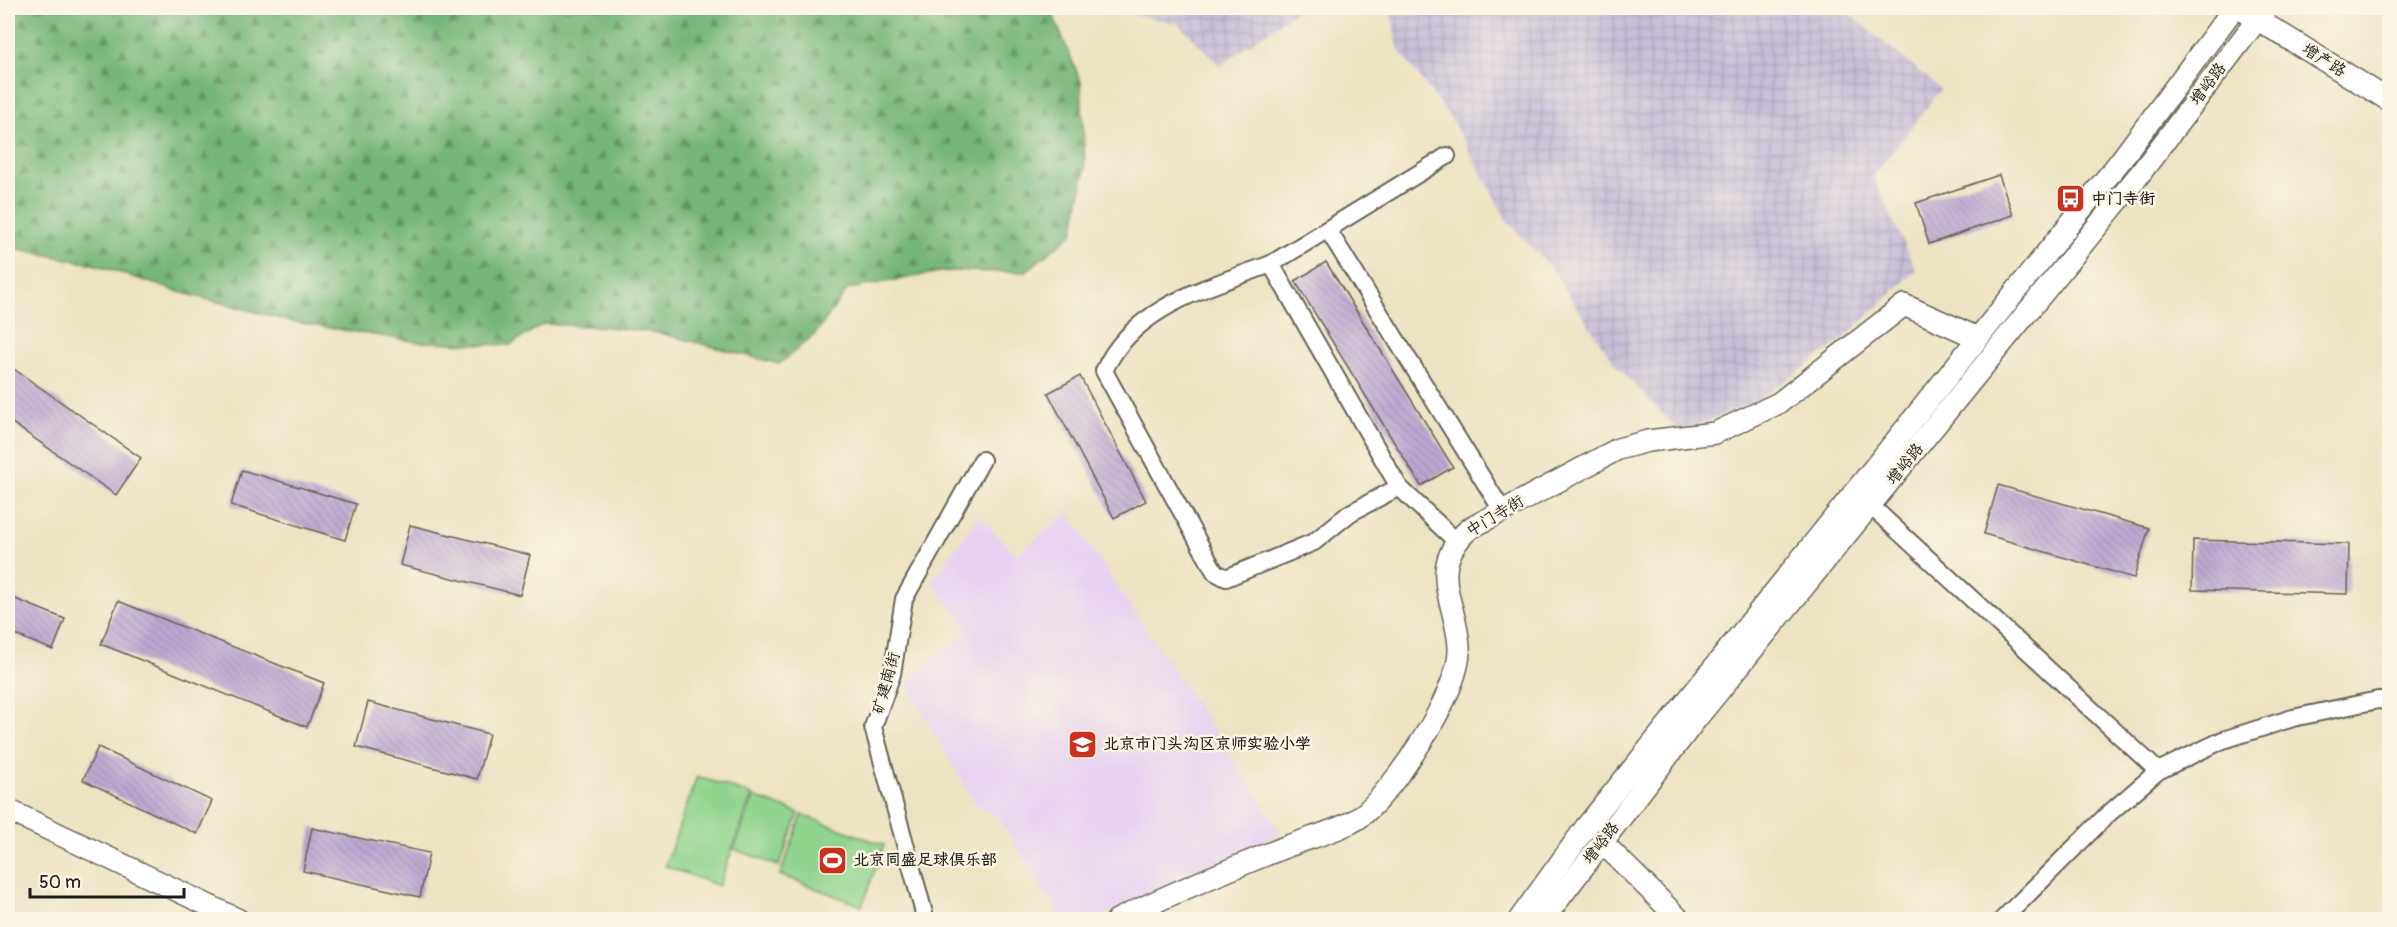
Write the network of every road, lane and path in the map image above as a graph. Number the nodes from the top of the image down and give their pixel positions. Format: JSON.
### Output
{"nodes":[{"id":1,"x":2236,"y":8,"type":"edge"},
{"id":2,"x":2262,"y":14,"type":"edge"},
{"id":3,"x":2390,"y":101,"type":"edge"},
{"id":4,"x":1447,"y":156,"type":"dead end"},
{"id":5,"x":1328,"y":230,"type":"junction"},
{"id":6,"x":1271,"y":264,"type":"junction"},
{"id":7,"x":1978,"y":338,"type":"junction"},
{"id":8,"x":982,"y":460,"type":"dead end"},
{"id":9,"x":1400,"y":487,"type":"junction"},
{"id":10,"x":1871,"y":506,"type":"junction"},
{"id":11,"x":1502,"y":510,"type":"junction"},
{"id":12,"x":1456,"y":541,"type":"junction"},
{"id":13,"x":2390,"y":701,"type":"edge"},
{"id":14,"x":2158,"y":771,"type":"junction"},
{"id":15,"x":8,"y":810,"type":"edge"},
{"id":16,"x":1602,"y":842,"type":"junction"},
{"id":17,"x":239,"y":920,"type":"edge"},
{"id":18,"x":921,"y":920,"type":"edge"},
{"id":19,"x":1117,"y":920,"type":"edge"},
{"id":20,"x":1519,"y":920,"type":"edge"},
{"id":21,"x":1543,"y":920,"type":"edge"},
{"id":22,"x":1680,"y":920,"type":"edge"},
{"id":23,"x":2002,"y":920,"type":"edge"}],
"edges":[{"from":1,"to":2,"type":"street","name":"增产路"},
{"from":1,"to":7,"type":"street","name":"增峪路"},
{"from":2,"to":3,"type":"street","name":"增产路"},
{"from":2,"to":10,"type":"street","name":"增峪路"},
{"from":4,"to":5,"type":"street"},
{"from":5,"to":6,"type":"street"},
{"from":5,"to":11,"type":"street"},
{"from":6,"to":9,"type":"street"},
{"from":6,"to":9,"type":"street"},
{"from":7,"to":11,"type":"street","name":"中门寺街"},
{"from":7,"to":20,"type":"street","name":"增峪路"},
{"from":8,"to":18,"type":"street","name":"矿建南街"},
{"from":9,"to":12,"type":"street"},
{"from":10,"to":14,"type":"street"},
{"from":10,"to":16,"type":"street","name":"增峪路"},
{"from":11,"to":12,"type":"street","name":"中门寺街"},
{"from":12,"to":19,"type":"street","name":"中门寺街"},
{"from":13,"to":14,"type":"street"},
{"from":14,"to":23,"type":"street"},
{"from":15,"to":17,"type":"street"},
{"from":16,"to":21,"type":"street","name":"增峪路"},
{"from":16,"to":22,"type":"street"}]}
